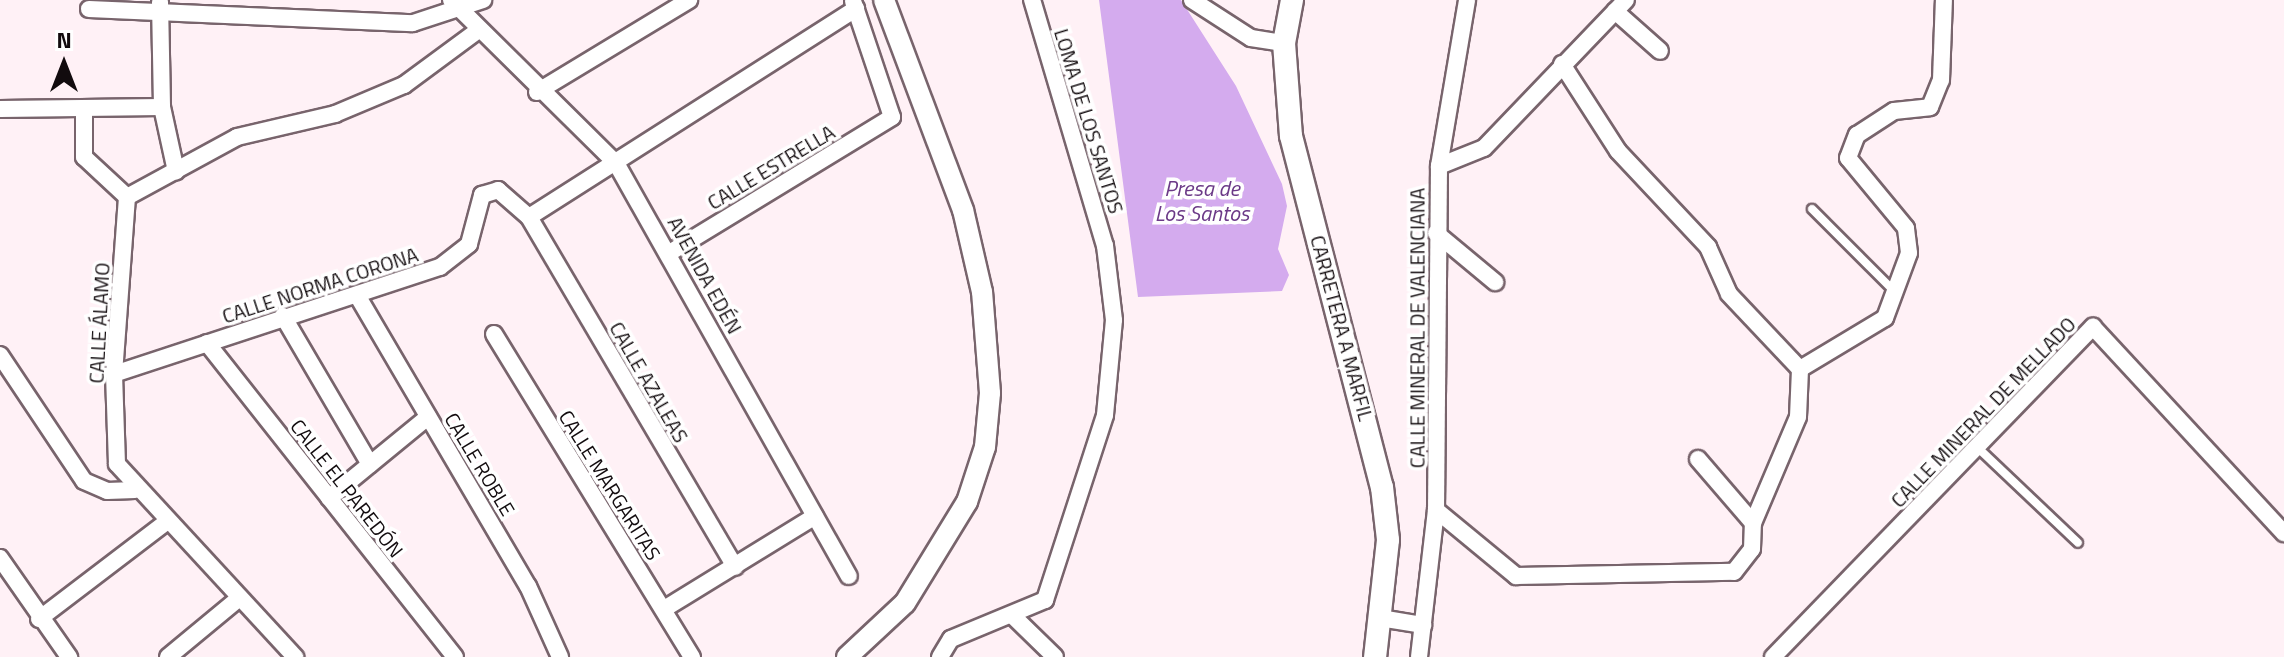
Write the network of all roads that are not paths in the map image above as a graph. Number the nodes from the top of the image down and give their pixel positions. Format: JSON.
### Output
{"nodes":[{"id":1,"x":483,"y":0,"type":"edge"},
{"id":2,"x":689,"y":0,"type":"edge"},
{"id":3,"x":884,"y":0,"type":"edge"},
{"id":4,"x":1032,"y":0,"type":"edge"},
{"id":5,"x":1192,"y":0,"type":"edge"},
{"id":6,"x":1292,"y":0,"type":"edge"},
{"id":7,"x":1467,"y":0,"type":"edge"},
{"id":8,"x":1944,"y":0,"type":"edge"},
{"id":9,"x":160,"y":5,"type":"edge"},
{"id":10,"x":854,"y":5,"type":"edge"},
{"id":11,"x":457,"y":6,"type":"edge"},
{"id":12,"x":1621,"y":6,"type":"edge"},
{"id":13,"x":89,"y":9,"type":"dead end"},
{"id":14,"x":476,"y":32,"type":"junction"},
{"id":15,"x":1284,"y":43,"type":"junction"},
{"id":16,"x":1660,"y":51,"type":"dead end"},
{"id":17,"x":1562,"y":64,"type":"junction"},
{"id":18,"x":537,"y":92,"type":"junction"},
{"id":19,"x":162,"y":107,"type":"junction"},
{"id":20,"x":0,"y":109,"type":"edge"},
{"id":21,"x":84,"y":111,"type":"junction"},
{"id":22,"x":616,"y":163,"type":"junction"},
{"id":23,"x":1439,"y":166,"type":"junction"},
{"id":24,"x":176,"y":171,"type":"junction"},
{"id":25,"x":127,"y":197,"type":"junction"},
{"id":26,"x":1812,"y":209,"type":"dead end"},
{"id":27,"x":529,"y":217,"type":"junction"},
{"id":28,"x":1436,"y":233,"type":"junction"},
{"id":29,"x":671,"y":252,"type":"junction"},
{"id":30,"x":1495,"y":282,"type":"dead end"},
{"id":31,"x":1891,"y":288,"type":"junction"},
{"id":32,"x":357,"y":295,"type":"junction"},
{"id":33,"x":283,"y":316,"type":"junction"},
{"id":34,"x":494,"y":334,"type":"dead end"},
{"id":35,"x":207,"y":343,"type":"junction"},
{"id":36,"x":0,"y":355,"type":"edge"},
{"id":37,"x":1800,"y":369,"type":"junction"},
{"id":38,"x":114,"y":374,"type":"junction"},
{"id":39,"x":428,"y":417,"type":"junction"},
{"id":40,"x":1977,"y":447,"type":"junction"},
{"id":41,"x":1698,"y":459,"type":"dead end"},
{"id":42,"x":370,"y":464,"type":"junction"},
{"id":43,"x":135,"y":490,"type":"junction"},
{"id":44,"x":329,"y":498,"type":"junction"},
{"id":45,"x":1436,"y":510,"type":"junction"},
{"id":46,"x":815,"y":516,"type":"junction"},
{"id":47,"x":165,"y":523,"type":"junction"},
{"id":48,"x":1753,"y":523,"type":"junction"},
{"id":49,"x":2284,"y":533,"type":"edge"},
{"id":50,"x":2078,"y":543,"type":"dead end"},
{"id":51,"x":0,"y":558,"type":"edge"},
{"id":52,"x":735,"y":567,"type":"junction"},
{"id":53,"x":849,"y":576,"type":"dead end"},
{"id":54,"x":237,"y":600,"type":"junction"},
{"id":55,"x":664,"y":609,"type":"junction"},
{"id":56,"x":1014,"y":617,"type":"junction"},
{"id":57,"x":1380,"y":618,"type":"junction"},
{"id":58,"x":39,"y":619,"type":"junction"},
{"id":59,"x":1423,"y":625,"type":"junction"},
{"id":60,"x":69,"y":657,"type":"edge"},
{"id":61,"x":168,"y":657,"type":"edge"},
{"id":62,"x":295,"y":657,"type":"edge"},
{"id":63,"x":455,"y":657,"type":"edge"},
{"id":64,"x":560,"y":657,"type":"edge"},
{"id":65,"x":692,"y":657,"type":"edge"},
{"id":66,"x":847,"y":657,"type":"edge"},
{"id":67,"x":940,"y":657,"type":"edge"},
{"id":68,"x":1055,"y":657,"type":"edge"},
{"id":69,"x":1375,"y":657,"type":"edge"},
{"id":70,"x":1419,"y":657,"type":"edge"},
{"id":71,"x":1773,"y":657,"type":"edge"}],
"edges":[{"from":1,"to":11,"type":"street"},
{"from":2,"to":18,"type":"street"},
{"from":3,"to":66,"type":"street"},
{"from":4,"to":56,"type":"street","name":"LOMA DE LOS SANTOS"},
{"from":5,"to":15,"type":"street"},
{"from":6,"to":15,"type":"main road","name":"CARRETERA A MARFIL"},
{"from":7,"to":23,"type":"street","name":"CALLE MINERAL DE VALENCIANA"},
{"from":8,"to":31,"type":"street"},
{"from":9,"to":11,"type":"street"},
{"from":9,"to":13,"type":"street"},
{"from":9,"to":19,"type":"street"},
{"from":10,"to":22,"type":"street"},
{"from":10,"to":29,"type":"street","name":"CALLE ESTRELLA"},
{"from":11,"to":14,"type":"street","name":"AVENIDA EDÉN"},
{"from":12,"to":16,"type":"street"},
{"from":12,"to":17,"type":"street"},
{"from":14,"to":18,"type":"street","name":"AVENIDA EDÉN"},
{"from":14,"to":24,"type":"street"},
{"from":15,"to":57,"type":"main road","name":"CARRETERA A MARFIL"},
{"from":17,"to":23,"type":"street"},
{"from":17,"to":37,"type":"street"},
{"from":18,"to":22,"type":"street","name":"AVENIDA EDÉN"},
{"from":19,"to":21,"type":"street"},
{"from":19,"to":24,"type":"street"},
{"from":20,"to":21,"type":"street"},
{"from":21,"to":25,"type":"street"},
{"from":22,"to":27,"type":"street"},
{"from":22,"to":29,"type":"street","name":"AVENIDA EDÉN"},
{"from":23,"to":28,"type":"street","name":"CALLE MINERAL DE VALENCIANA"},
{"from":24,"to":25,"type":"street"},
{"from":25,"to":38,"type":"street","name":"CALLE ÁLAMO"},
{"from":26,"to":31,"type":"lane"},
{"from":27,"to":32,"type":"street","name":"CALLE NORMA CORONA"},
{"from":27,"to":52,"type":"street","name":"CALLE AZALEAS"},
{"from":28,"to":30,"type":"street"},
{"from":28,"to":45,"type":"street","name":"CALLE MINERAL DE VALENCIANA"},
{"from":29,"to":46,"type":"street","name":"AVENIDA EDÉN"},
{"from":31,"to":37,"type":"street"},
{"from":32,"to":33,"type":"street","name":"CALLE NORMA CORONA"},
{"from":32,"to":39,"type":"street","name":"CALLE ROBLE"},
{"from":33,"to":35,"type":"street","name":"CALLE NORMA CORONA"},
{"from":33,"to":42,"type":"street"},
{"from":34,"to":55,"type":"street","name":"CALLE MARGARITAS"},
{"from":35,"to":38,"type":"street","name":"CALLE NORMA CORONA"},
{"from":35,"to":44,"type":"street","name":"CALLE EL PAREDÓN"},
{"from":36,"to":43,"type":"street"},
{"from":37,"to":48,"type":"street"},
{"from":38,"to":43,"type":"street","name":"CALLE ÁLAMO"},
{"from":39,"to":42,"type":"street"},
{"from":39,"to":64,"type":"street","name":"CALLE ROBLE"},
{"from":40,"to":49,"type":"street","name":"CALLE MINERAL DE MELLADO"},
{"from":40,"to":50,"type":"lane"},
{"from":40,"to":71,"type":"street","name":"CALLE MINERAL DE MELLADO"},
{"from":41,"to":48,"type":"street"},
{"from":42,"to":44,"type":"street"},
{"from":43,"to":47,"type":"street","name":"CALLE ÁLAMO"},
{"from":44,"to":63,"type":"street","name":"CALLE EL PAREDÓN"},
{"from":45,"to":48,"type":"street"},
{"from":45,"to":59,"type":"street","name":"CALLE MINERAL DE VALENCIANA"},
{"from":46,"to":52,"type":"street"},
{"from":46,"to":53,"type":"street","name":"AVENIDA EDÉN"},
{"from":47,"to":54,"type":"street","name":"CALLE ÁLAMO"},
{"from":47,"to":58,"type":"street"},
{"from":51,"to":58,"type":"street"},
{"from":52,"to":55,"type":"street"},
{"from":54,"to":61,"type":"street"},
{"from":54,"to":62,"type":"street","name":"CALLE ÁLAMO"},
{"from":55,"to":65,"type":"street","name":"CALLE MARGARITAS"},
{"from":56,"to":67,"type":"street","name":"LOMA DE LOS SANTOS"},
{"from":56,"to":68,"type":"street"},
{"from":57,"to":59,"type":"street"},
{"from":57,"to":69,"type":"main road","name":"CARRETERA A MARFIL"},
{"from":58,"to":60,"type":"street"},
{"from":59,"to":70,"type":"street","name":"CALLE MINERAL DE VALENCIANA"}]}
